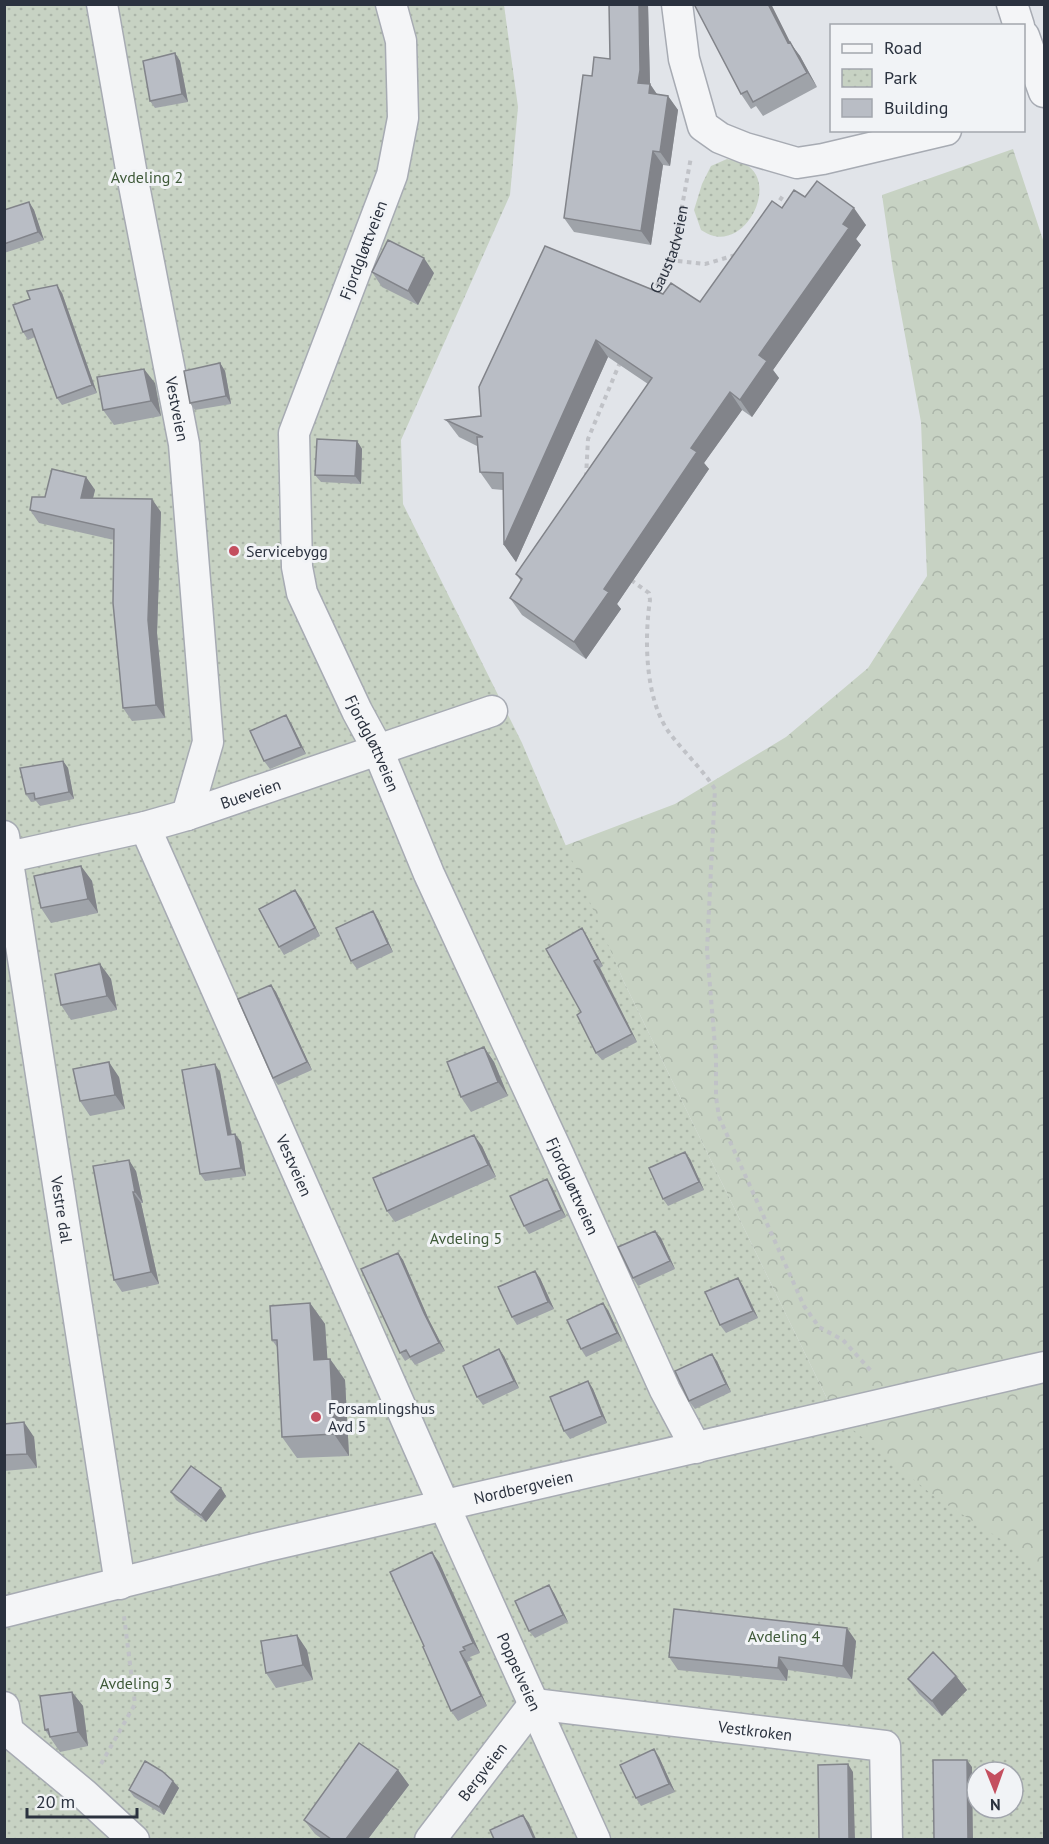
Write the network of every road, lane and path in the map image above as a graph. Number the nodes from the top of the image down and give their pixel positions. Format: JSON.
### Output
{"nodes":[{"id":1,"x":102,"y":4,"type":"edge"},
{"id":2,"x":391,"y":4,"type":"edge"},
{"id":3,"x":677,"y":4,"type":"edge"},
{"id":4,"x":1012,"y":4,"type":"edge"},
{"id":5,"x":1018,"y":24,"type":"edge"},
{"id":6,"x":1025,"y":41,"type":"edge"},
{"id":7,"x":1044,"y":92,"type":"edge"},
{"id":8,"x":1044,"y":98,"type":"edge"},
{"id":9,"x":1025,"y":104,"type":"edge"},
{"id":10,"x":703,"y":126,"type":"junction"},
{"id":11,"x":938,"y":132,"type":"edge"},
{"id":12,"x":797,"y":163,"type":"junction"},
{"id":13,"x":773,"y":210,"type":"edge"},
{"id":14,"x":742,"y":250,"type":"edge"},
{"id":15,"x":669,"y":260,"type":"junction"},
{"id":16,"x":649,"y":301,"type":"edge"},
{"id":17,"x":625,"y":353,"type":"edge"},
{"id":18,"x":586,"y":485,"type":"edge"},
{"id":19,"x":630,"y":579,"type":"dead end"},
{"id":20,"x":492,"y":711,"type":"dead end"},
{"id":21,"x":377,"y":748,"type":"junction"},
{"id":22,"x":186,"y":815,"type":"junction"},
{"id":23,"x":145,"y":827,"type":"junction"},
{"id":24,"x":6,"y":851,"type":"edge"},
{"id":25,"x":1044,"y":1367,"type":"edge"},
{"id":26,"x":892,"y":1402,"type":"junction"},
{"id":27,"x":696,"y":1448,"type":"junction"},
{"id":28,"x":444,"y":1505,"type":"junction"},
{"id":29,"x":120,"y":1584,"type":"junction"},
{"id":30,"x":4,"y":1612,"type":"edge"},
{"id":31,"x":534,"y":1704,"type":"junction"},
{"id":32,"x":4,"y":1707,"type":"edge"},
{"id":33,"x":84,"y":1794,"type":"junction"},
{"id":34,"x":134,"y":1839,"type":"edge"},
{"id":35,"x":430,"y":1839,"type":"edge"},
{"id":36,"x":595,"y":1839,"type":"edge"},
{"id":37,"x":887,"y":1839,"type":"edge"}],
"edges":[{"from":1,"to":22,"type":"street","name":"Vestveien"},
{"from":2,"to":21,"type":"street","name":"Fjordgløttveien"},
{"from":3,"to":10,"type":"street"},
{"from":4,"to":5,"type":"street"},
{"from":6,"to":7,"type":"street"},
{"from":8,"to":9,"type":"street"},
{"from":10,"to":12,"type":"street"},
{"from":10,"to":15,"type":"path","name":"Gaustadveien"},
{"from":11,"to":12,"type":"street"},
{"from":12,"to":13,"type":"path"},
{"from":14,"to":15,"type":"path"},
{"from":15,"to":16,"type":"path","name":"Gaustadveien"},
{"from":17,"to":18,"type":"path"},
{"from":19,"to":26,"type":"path"},
{"from":20,"to":21,"type":"street","name":"Bueveien"},
{"from":21,"to":22,"type":"street","name":"Bueveien"},
{"from":21,"to":27,"type":"street","name":"Fjordgløttveien"},
{"from":22,"to":23,"type":"street","name":"Bueveien"},
{"from":23,"to":24,"type":"street","name":"Bueveien"},
{"from":23,"to":28,"type":"street","name":"Vestveien"},
{"from":24,"to":29,"type":"street","name":"Vestre dal"},
{"from":25,"to":26,"type":"street","name":"Nordbergveien"},
{"from":26,"to":27,"type":"street","name":"Nordbergveien"},
{"from":27,"to":28,"type":"street","name":"Nordbergveien"},
{"from":28,"to":29,"type":"street","name":"Nordbergveien"},
{"from":28,"to":31,"type":"street","name":"Poppelveien"},
{"from":29,"to":30,"type":"street","name":"Nordbergveien"},
{"from":29,"to":33,"type":"path"},
{"from":31,"to":35,"type":"street","name":"Bergveien"},
{"from":31,"to":36,"type":"street","name":"Poppelveien"},
{"from":31,"to":37,"type":"street","name":"Vestkroken"},
{"from":32,"to":33,"type":"street"},
{"from":33,"to":34,"type":"street"}]}
